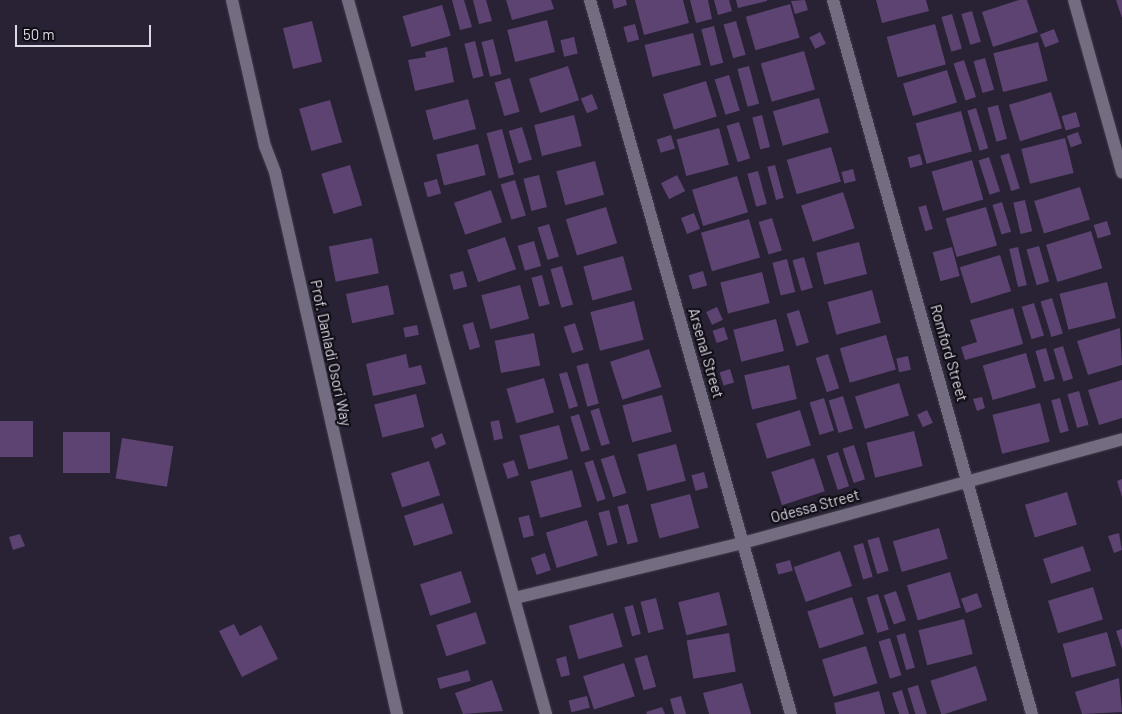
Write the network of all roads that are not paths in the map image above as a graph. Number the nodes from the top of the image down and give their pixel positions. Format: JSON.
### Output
{"nodes":[{"id":1,"x":232,"y":0,"type":"edge"},
{"id":2,"x":348,"y":0,"type":"edge"},
{"id":3,"x":590,"y":0,"type":"edge"},
{"id":4,"x":834,"y":0,"type":"edge"},
{"id":5,"x":1074,"y":0,"type":"edge"},
{"id":6,"x":1122,"y":172,"type":"edge"},
{"id":7,"x":1122,"y":439,"type":"edge"},
{"id":8,"x":968,"y":481,"type":"junction"},
{"id":9,"x":743,"y":543,"type":"junction"},
{"id":10,"x":515,"y":598,"type":"junction"},
{"id":11,"x":397,"y":714,"type":"edge"},
{"id":12,"x":546,"y":714,"type":"edge"},
{"id":13,"x":791,"y":714,"type":"edge"},
{"id":14,"x":1032,"y":714,"type":"edge"}],
"edges":[{"from":1,"to":11,"type":"street","name":"Prof. Danladi Osori Way"},
{"from":2,"to":10,"type":"street"},
{"from":3,"to":9,"type":"street","name":"Arsenal Street"},
{"from":4,"to":8,"type":"street","name":"Romford Street"},
{"from":5,"to":6,"type":"street"},
{"from":7,"to":8,"type":"street","name":"Odessa Street"},
{"from":8,"to":9,"type":"street","name":"Odessa Street"},
{"from":8,"to":14,"type":"street","name":"Romford Street"},
{"from":9,"to":10,"type":"street","name":"Odessa Street"},
{"from":9,"to":13,"type":"street","name":"Arsenal Street"},
{"from":10,"to":12,"type":"street"}]}
